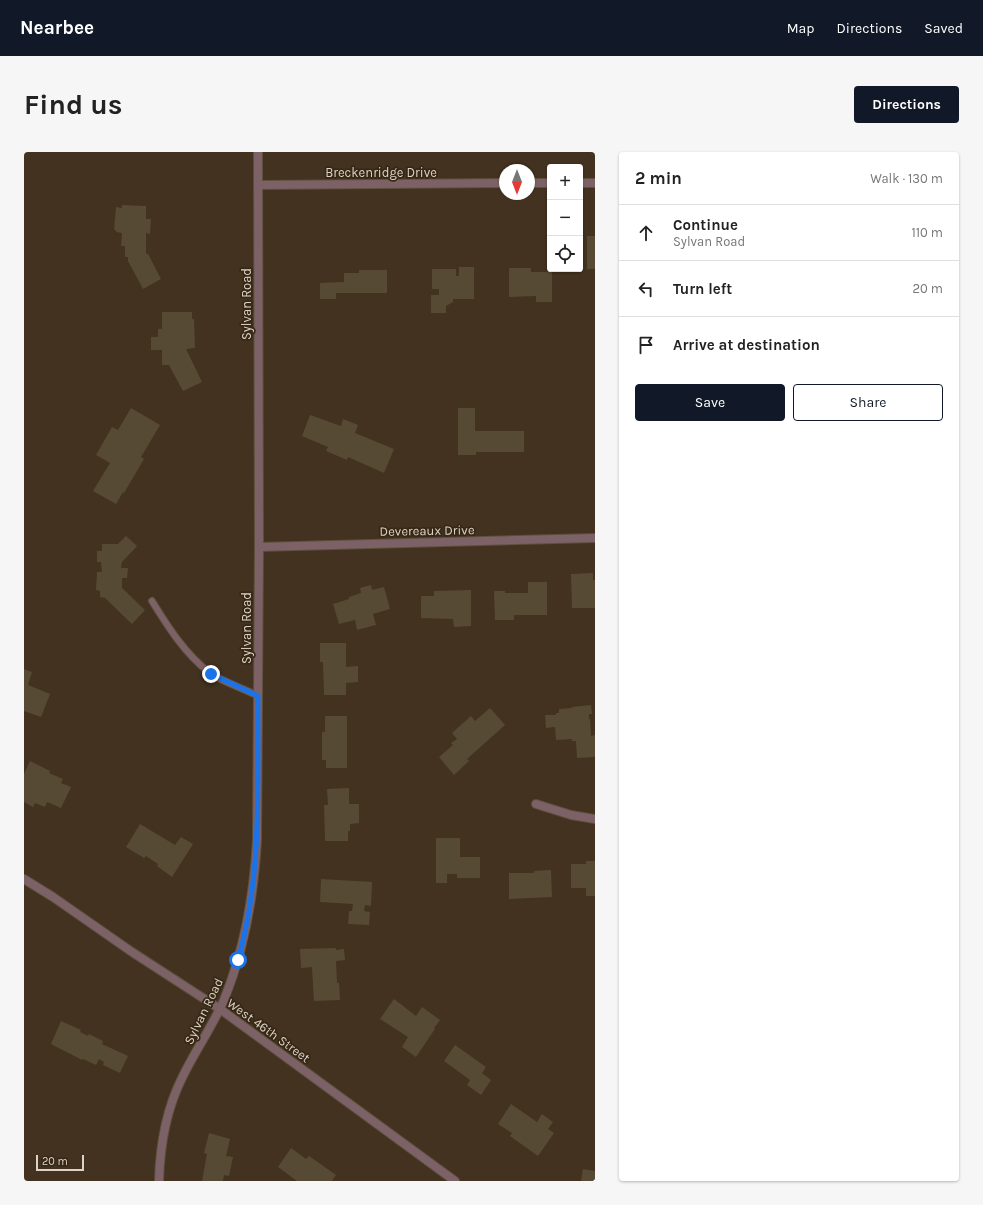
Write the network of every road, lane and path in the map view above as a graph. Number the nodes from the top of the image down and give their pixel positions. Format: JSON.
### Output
{"nodes":[{"id":1,"x":258,"y":152,"type":"edge"},
{"id":2,"x":595,"y":182,"type":"edge"},
{"id":3,"x":499,"y":183,"type":"edge"},
{"id":4,"x":535,"y":183,"type":"edge"},
{"id":5,"x":547,"y":183,"type":"edge"},
{"id":6,"x":583,"y":183,"type":"edge"},
{"id":7,"x":258,"y":185,"type":"junction"},
{"id":8,"x":595,"y":538,"type":"edge"},
{"id":9,"x":259,"y":546,"type":"junction"},
{"id":10,"x":152,"y":601,"type":"dead end"},
{"id":11,"x":258,"y":696,"type":"junction"},
{"id":12,"x":536,"y":804,"type":"dead end"},
{"id":13,"x":595,"y":819,"type":"edge"},
{"id":14,"x":24,"y":879,"type":"edge"},
{"id":15,"x":220,"y":1009,"type":"junction"},
{"id":16,"x":159,"y":1181,"type":"edge"},
{"id":17,"x":455,"y":1181,"type":"edge"}],
"edges":[{"from":1,"to":7,"type":"street","name":"Sylvan Road"},
{"from":2,"to":6,"type":"street"},
{"from":3,"to":7,"type":"street","name":"Breckenridge Drive"},
{"from":4,"to":5,"type":"street"},
{"from":7,"to":9,"type":"street","name":"Sylvan Road"},
{"from":8,"to":9,"type":"street","name":"Devereaux Drive"},
{"from":9,"to":11,"type":"street","name":"Sylvan Road"},
{"from":10,"to":11,"type":"lane"},
{"from":11,"to":15,"type":"street","name":"Sylvan Road"},
{"from":12,"to":13,"type":"street"},
{"from":14,"to":15,"type":"street","name":"West 46th Street"},
{"from":15,"to":16,"type":"street","name":"Sylvan Road"},
{"from":15,"to":17,"type":"street","name":"West 46th Street"}]}
